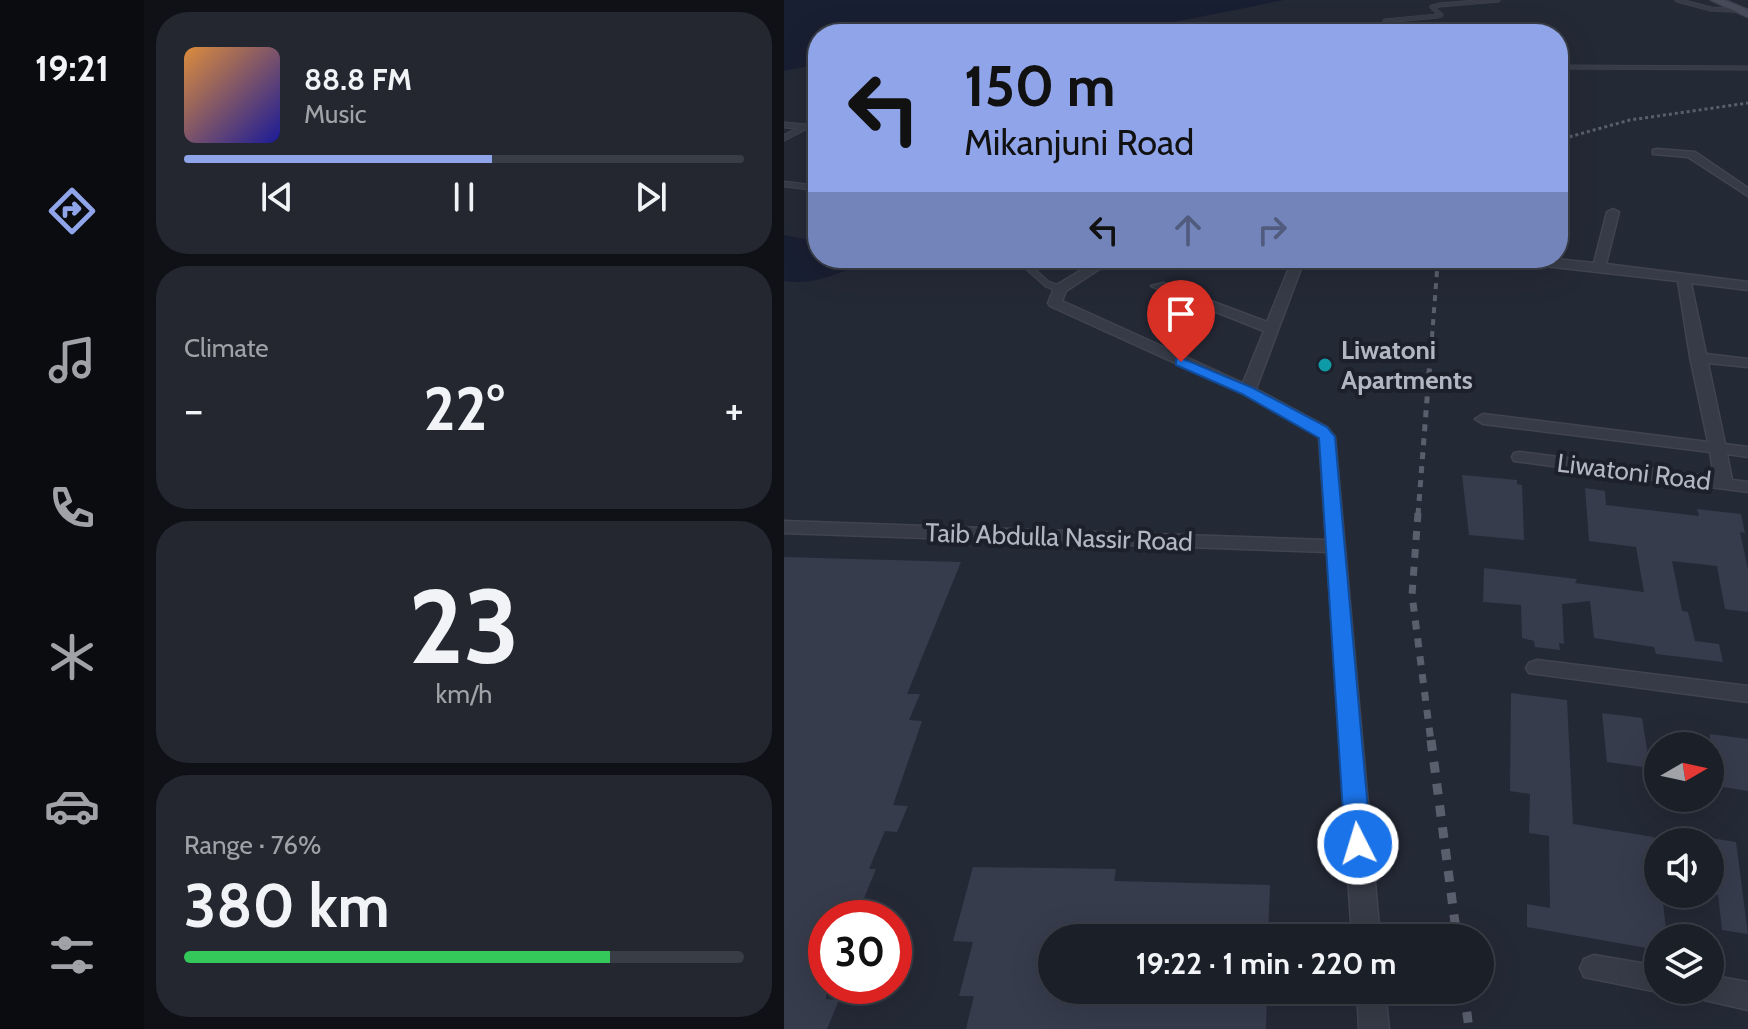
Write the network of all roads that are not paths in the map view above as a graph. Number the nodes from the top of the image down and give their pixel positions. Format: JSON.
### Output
{"nodes":[{"id":1,"x":1498,"y":0,"type":"edge"},
{"id":2,"x":1677,"y":0,"type":"edge"},
{"id":3,"x":1478,"y":1,"type":"edge"},
{"id":4,"x":1713,"y":4,"type":"edge"},
{"id":5,"x":1740,"y":9,"type":"edge"},
{"id":6,"x":1385,"y":21,"type":"dead end"},
{"id":7,"x":1568,"y":67,"type":"edge"},
{"id":8,"x":1748,"y":68,"type":"edge"},
{"id":9,"x":784,"y":125,"type":"edge"},
{"id":10,"x":805,"y":127,"type":"junction"},
{"id":11,"x":808,"y":127,"type":"edge"},
{"id":12,"x":784,"y":138,"type":"edge"},
{"id":13,"x":1657,"y":152,"type":"dead end"},
{"id":14,"x":784,"y":184,"type":"edge"},
{"id":15,"x":808,"y":187,"type":"edge"},
{"id":16,"x":1748,"y":193,"type":"edge"},
{"id":17,"x":1613,"y":212,"type":"dead end"},
{"id":18,"x":1568,"y":264,"type":"edge"},
{"id":19,"x":1599,"y":267,"type":"junction"},
{"id":20,"x":1029,"y":268,"type":"edge"},
{"id":21,"x":1094,"y":268,"type":"edge"},
{"id":22,"x":1295,"y":268,"type":"edge"},
{"id":23,"x":1684,"y":279,"type":"junction"},
{"id":24,"x":1158,"y":286,"type":"dead end"},
{"id":25,"x":1748,"y":286,"type":"edge"},
{"id":26,"x":1060,"y":289,"type":"junction"},
{"id":27,"x":1272,"y":329,"type":"junction"},
{"id":28,"x":1697,"y":357,"type":"junction"},
{"id":29,"x":1748,"y":363,"type":"edge"},
{"id":30,"x":1248,"y":391,"type":"junction"},
{"id":31,"x":1483,"y":419,"type":"dead end"},
{"id":32,"x":1716,"y":449,"type":"junction"},
{"id":33,"x":1748,"y":452,"type":"edge"},
{"id":34,"x":1520,"y":457,"type":"dead end"},
{"id":35,"x":1724,"y":483,"type":"junction"},
{"id":36,"x":1748,"y":487,"type":"edge"},
{"id":37,"x":784,"y":527,"type":"edge"},
{"id":38,"x":1333,"y":546,"type":"junction"},
{"id":39,"x":1537,"y":668,"type":"dead end"},
{"id":40,"x":1748,"y":694,"type":"edge"},
{"id":41,"x":1365,"y":924,"type":"edge"},
{"id":42,"x":1594,"y":968,"type":"dead end"},
{"id":43,"x":1644,"y":977,"type":"edge"},
{"id":44,"x":1724,"y":992,"type":"edge"},
{"id":45,"x":1748,"y":996,"type":"edge"},
{"id":46,"x":1372,"y":1004,"type":"edge"},
{"id":47,"x":1374,"y":1029,"type":"edge"}],
"edges":[{"from":1,"to":3,"type":"lane"},
{"from":2,"to":4,"type":"lane"},
{"from":3,"to":6,"type":"lane"},
{"from":4,"to":5,"type":"main road"},
{"from":7,"to":8,"type":"lane"},
{"from":9,"to":10,"type":"lane"},
{"from":10,"to":11,"type":"lane"},
{"from":10,"to":12,"type":"lane"},
{"from":13,"to":16,"type":"street"},
{"from":14,"to":15,"type":"lane"},
{"from":17,"to":19,"type":"street"},
{"from":18,"to":19,"type":"street"},
{"from":19,"to":23,"type":"street"},
{"from":20,"to":26,"type":"lane"},
{"from":21,"to":26,"type":"street"},
{"from":22,"to":27,"type":"street"},
{"from":23,"to":25,"type":"street"},
{"from":23,"to":28,"type":"street"},
{"from":24,"to":27,"type":"street"},
{"from":26,"to":30,"type":"street"},
{"from":27,"to":30,"type":"street"},
{"from":28,"to":29,"type":"street"},
{"from":28,"to":32,"type":"street"},
{"from":30,"to":38,"type":"street"},
{"from":31,"to":32,"type":"street"},
{"from":32,"to":33,"type":"street"},
{"from":32,"to":35,"type":"street"},
{"from":34,"to":35,"type":"street","name":"Liwatoni Road"},
{"from":35,"to":36,"type":"street","name":"Liwatoni Road"},
{"from":37,"to":38,"type":"street","name":"Taib Abdulla Nassir Road"},
{"from":38,"to":41,"type":"street"},
{"from":39,"to":40,"type":"street"},
{"from":42,"to":43,"type":"street"},
{"from":44,"to":45,"type":"street"},
{"from":46,"to":47,"type":"street"}]}
